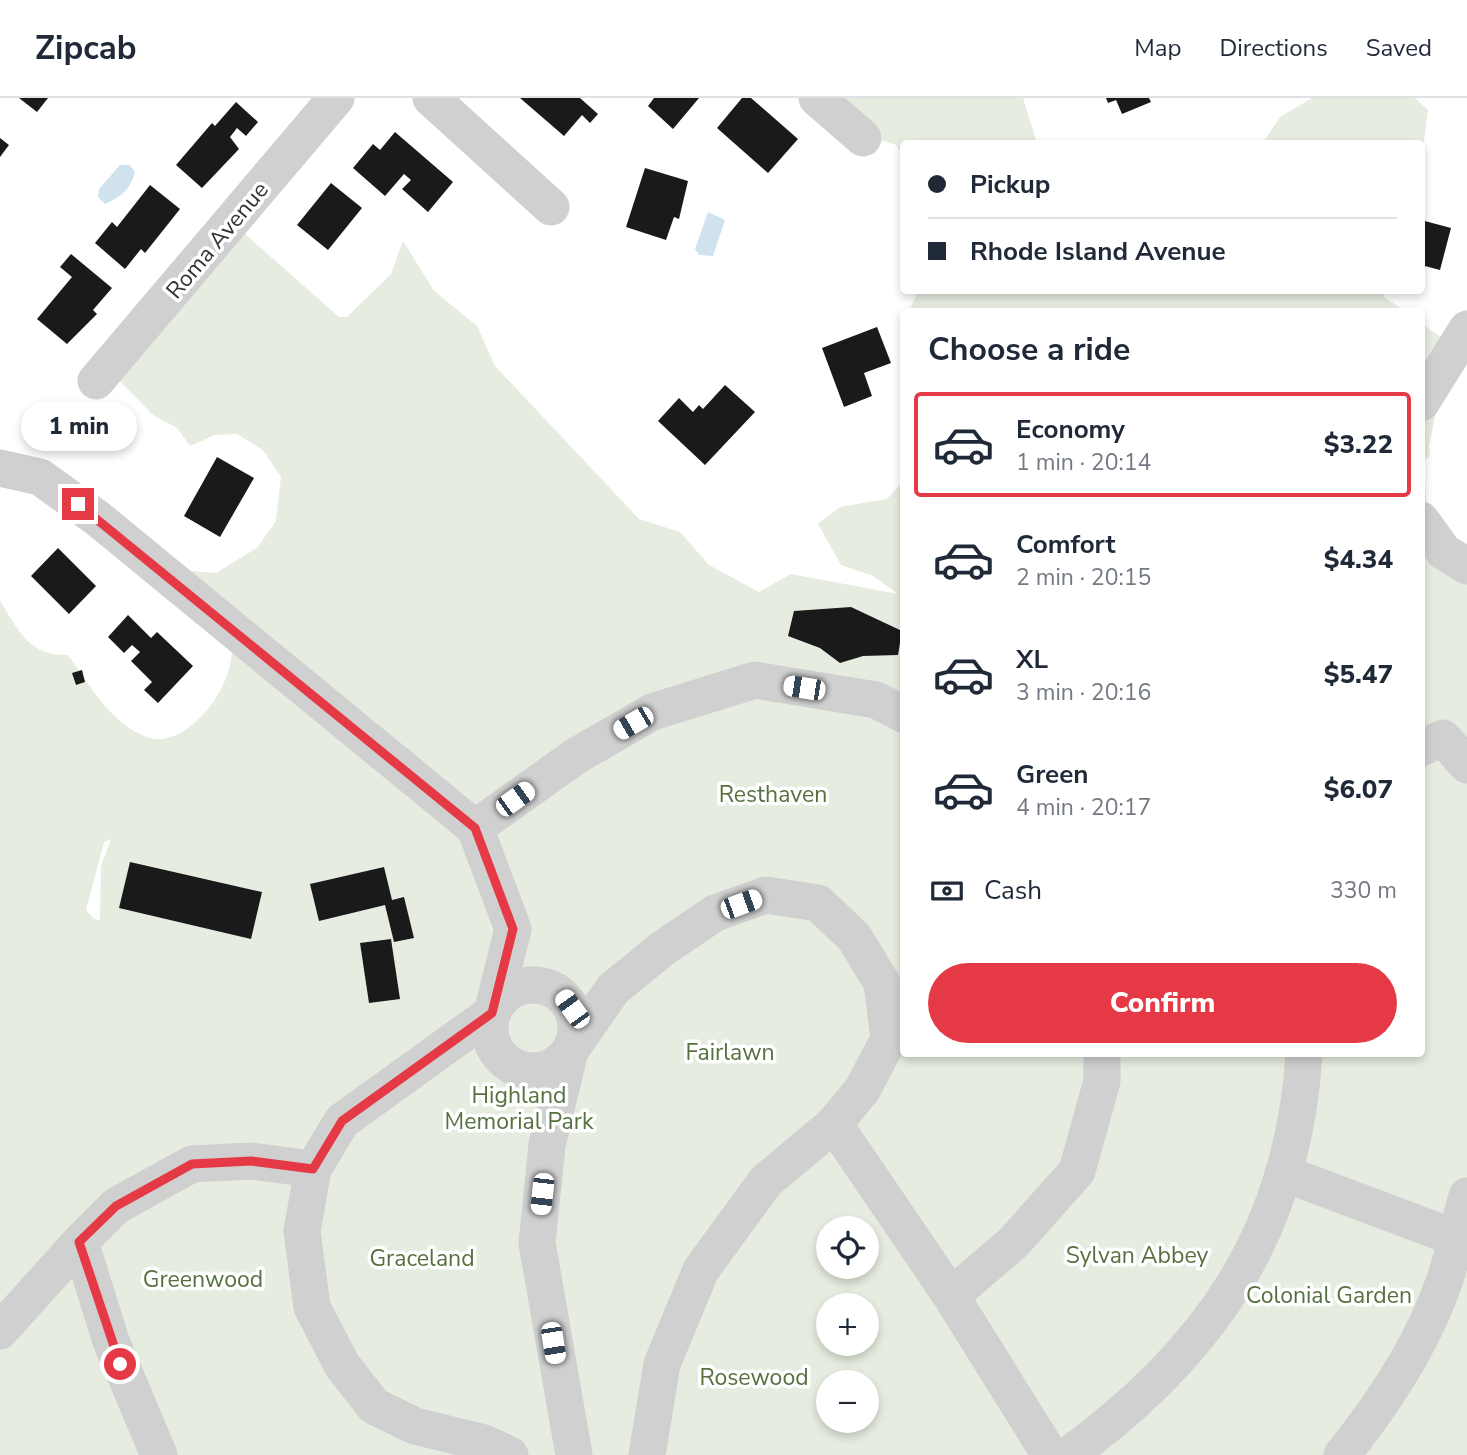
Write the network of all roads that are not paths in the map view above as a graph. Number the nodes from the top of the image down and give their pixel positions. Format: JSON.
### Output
{"nodes":[{"id":1,"x":336,"y":98,"type":"edge"},
{"id":2,"x":431,"y":98,"type":"edge"},
{"id":3,"x":817,"y":98,"type":"edge"},
{"id":4,"x":863,"y":138,"type":"dead end"},
{"id":5,"x":551,"y":207,"type":"dead end"},
{"id":6,"x":1467,"y":329,"type":"edge"},
{"id":7,"x":96,"y":380,"type":"dead end"},
{"id":8,"x":1425,"y":397,"type":"edge"},
{"id":9,"x":0,"y":468,"type":"edge"},
{"id":10,"x":1425,"y":526,"type":"edge"},
{"id":11,"x":1467,"y":566,"type":"edge"},
{"id":12,"x":900,"y":712,"type":"edge"},
{"id":13,"x":1425,"y":746,"type":"edge"},
{"id":14,"x":1467,"y":765,"type":"edge"},
{"id":15,"x":475,"y":828,"type":"junction"},
{"id":16,"x":492,"y":1013,"type":"junction"},
{"id":17,"x":570,"y":1051,"type":"junction"},
{"id":18,"x":1102,"y":1057,"type":"edge"},
{"id":19,"x":1304,"y":1057,"type":"edge"},
{"id":20,"x":834,"y":1124,"type":"junction"},
{"id":21,"x":313,"y":1169,"type":"junction"},
{"id":22,"x":1283,"y":1173,"type":"junction"},
{"id":23,"x":1467,"y":1196,"type":"edge"},
{"id":24,"x":1455,"y":1238,"type":"junction"},
{"id":25,"x":79,"y":1242,"type":"junction"},
{"id":26,"x":951,"y":1296,"type":"junction"},
{"id":27,"x":0,"y":1331,"type":"edge"},
{"id":28,"x":159,"y":1455,"type":"edge"},
{"id":29,"x":510,"y":1455,"type":"edge"},
{"id":30,"x":574,"y":1455,"type":"edge"},
{"id":31,"x":647,"y":1455,"type":"edge"},
{"id":32,"x":1050,"y":1455,"type":"edge"},
{"id":33,"x":1069,"y":1455,"type":"edge"},
{"id":34,"x":1342,"y":1455,"type":"edge"}],
"edges":[{"from":1,"to":7,"type":"street","name":"Roma Avenue"},
{"from":2,"to":5,"type":"street"},
{"from":3,"to":4,"type":"street"},
{"from":6,"to":8,"type":"street"},
{"from":9,"to":15,"type":"street"},
{"from":10,"to":11,"type":"street"},
{"from":12,"to":15,"type":"street"},
{"from":13,"to":14,"type":"street"},
{"from":15,"to":16,"type":"street"},
{"from":16,"to":17,"type":"street"},
{"from":16,"to":17,"type":"street"},
{"from":16,"to":21,"type":"street"},
{"from":17,"to":20,"type":"street"},
{"from":17,"to":30,"type":"street"},
{"from":18,"to":26,"type":"street"},
{"from":19,"to":22,"type":"street"},
{"from":20,"to":26,"type":"street"},
{"from":20,"to":31,"type":"street"},
{"from":21,"to":25,"type":"street"},
{"from":21,"to":29,"type":"street"},
{"from":22,"to":24,"type":"street"},
{"from":22,"to":33,"type":"street"},
{"from":23,"to":24,"type":"street"},
{"from":24,"to":34,"type":"street"},
{"from":25,"to":27,"type":"street"},
{"from":25,"to":28,"type":"street"},
{"from":26,"to":32,"type":"street"}]}
